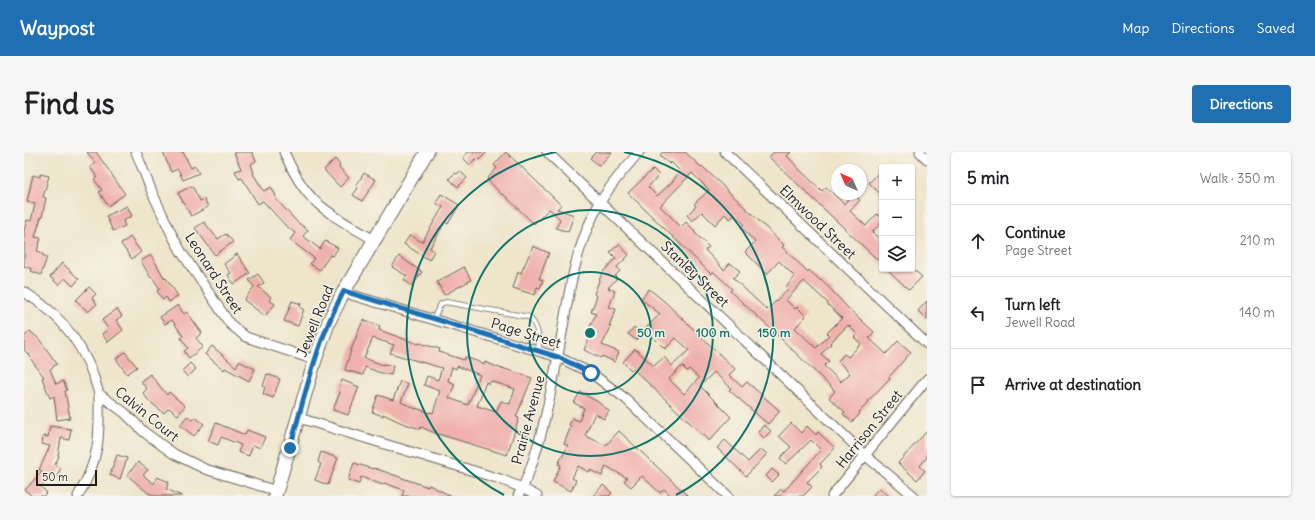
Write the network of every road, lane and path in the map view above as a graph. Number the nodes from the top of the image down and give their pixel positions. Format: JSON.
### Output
{"nodes":[{"id":1,"x":136,"y":152,"type":"edge"},
{"id":2,"x":284,"y":152,"type":"edge"},
{"id":3,"x":427,"y":152,"type":"edge"},
{"id":4,"x":547,"y":152,"type":"edge"},
{"id":5,"x":639,"y":152,"type":"edge"},
{"id":6,"x":725,"y":152,"type":"edge"},
{"id":7,"x":920,"y":152,"type":"edge"},
{"id":8,"x":927,"y":159,"type":"edge"},
{"id":9,"x":599,"y":203,"type":"junction"},
{"id":10,"x":374,"y":240,"type":"junction"},
{"id":11,"x":344,"y":291,"type":"junction"},
{"id":12,"x":24,"y":292,"type":"edge"},
{"id":13,"x":432,"y":319,"type":"junction"},
{"id":14,"x":927,"y":344,"type":"edge"},
{"id":15,"x":539,"y":352,"type":"junction"},
{"id":16,"x":558,"y":357,"type":"junction"},
{"id":17,"x":315,"y":360,"type":"junction"},
{"id":18,"x":927,"y":380,"type":"edge"},
{"id":19,"x":99,"y":394,"type":"junction"},
{"id":20,"x":299,"y":418,"type":"junction"},
{"id":21,"x":866,"y":456,"type":"junction"},
{"id":22,"x":520,"y":492,"type":"edge"},
{"id":23,"x":276,"y":493,"type":"edge"},
{"id":24,"x":78,"y":496,"type":"edge"},
{"id":25,"x":537,"y":496,"type":"edge"},
{"id":26,"x":728,"y":496,"type":"edge"},
{"id":27,"x":832,"y":496,"type":"edge"},
{"id":28,"x":914,"y":496,"type":"edge"}],
"edges":[{"from":1,"to":17,"type":"street","name":"Leonard Street"},
{"from":2,"to":10,"type":"street"},
{"from":3,"to":10,"type":"street","name":"Jewell Road"},
{"from":4,"to":9,"type":"street","name":"Stanley Street"},
{"from":5,"to":9,"type":"street","name":"Prairie Avenue"},
{"from":6,"to":14,"type":"street","name":"Elmwood Street"},
{"from":7,"to":8,"type":"street"},
{"from":9,"to":16,"type":"street","name":"Prairie Avenue"},
{"from":9,"to":21,"type":"street","name":"Stanley Street"},
{"from":10,"to":11,"type":"street","name":"Jewell Road"},
{"from":11,"to":13,"type":"street","name":"Page Street"},
{"from":11,"to":17,"type":"street","name":"Jewell Road"},
{"from":12,"to":19,"type":"street","name":"Calvin Court"},
{"from":13,"to":15,"type":"street","name":"Page Street"},
{"from":13,"to":15,"type":"lane"},
{"from":15,"to":16,"type":"street","name":"Page Street"},
{"from":16,"to":22,"type":"street","name":"Prairie Avenue"},
{"from":16,"to":26,"type":"street","name":"Page Street"},
{"from":17,"to":20,"type":"street","name":"Jewell Road"},
{"from":18,"to":21,"type":"street","name":"Harrison Street"},
{"from":19,"to":23,"type":"street","name":"Calvin Court"},
{"from":19,"to":24,"type":"street"},
{"from":20,"to":22,"type":"street"},
{"from":20,"to":23,"type":"street","name":"Jewell Road"},
{"from":21,"to":27,"type":"street","name":"Harrison Street"},
{"from":21,"to":28,"type":"street","name":"Stanley Street"},
{"from":22,"to":25,"type":"street"}]}
